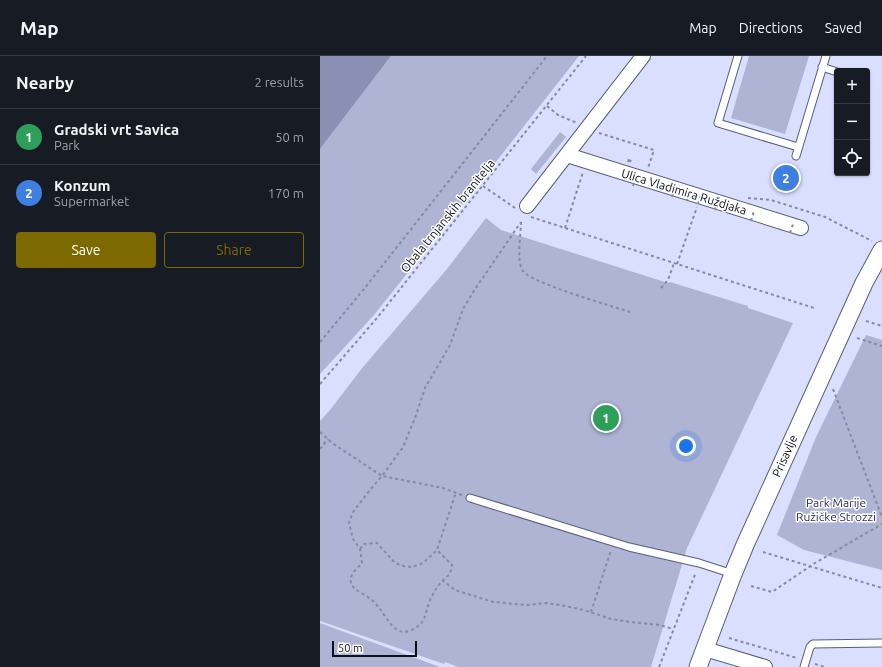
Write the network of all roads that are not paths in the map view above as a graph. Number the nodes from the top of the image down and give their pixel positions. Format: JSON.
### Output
{"nodes":[{"id":1,"x":643,"y":56,"type":"edge"},
{"id":2,"x":738,"y":56,"type":"edge"},
{"id":3,"x":826,"y":56,"type":"edge"},
{"id":4,"x":822,"y":67,"type":"junction"},
{"id":5,"x":834,"y":71,"type":"edge"},
{"id":6,"x":798,"y":147,"type":"junction"},
{"id":7,"x":567,"y":155,"type":"junction"},
{"id":8,"x":796,"y":156,"type":"dead end"},
{"id":9,"x":524,"y":213,"type":"road end"},
{"id":10,"x":795,"y":228,"type":"dead end"},
{"id":11,"x":877,"y":245,"type":"edge"},
{"id":12,"x":878,"y":268,"type":"edge"},
{"id":13,"x":470,"y":498,"type":"road end"},
{"id":14,"x":733,"y":574,"type":"junction"},
{"id":15,"x":882,"y":643,"type":"edge"},
{"id":16,"x":705,"y":649,"type":"junction"},
{"id":17,"x":805,"y":664,"type":"edge"},
{"id":18,"x":698,"y":667,"type":"edge"},
{"id":19,"x":765,"y":667,"type":"edge"}],
"edges":[{"from":1,"to":7,"type":"street"},
{"from":2,"to":6,"type":"lane"},
{"from":3,"to":4,"type":"lane"},
{"from":4,"to":5,"type":"lane"},
{"from":4,"to":6,"type":"lane"},
{"from":6,"to":8,"type":"lane"},
{"from":7,"to":9,"type":"street"},
{"from":7,"to":10,"type":"street","name":"Ulica Vladimira Ruždjaka"},
{"from":11,"to":12,"type":"street","name":"Prisavlje"},
{"from":12,"to":14,"type":"street","name":"Prisavlje"},
{"from":13,"to":14,"type":"lane"},
{"from":14,"to":16,"type":"street","name":"Prisavlje"},
{"from":15,"to":17,"type":"lane"},
{"from":16,"to":18,"type":"street","name":"Prisavlje"},
{"from":16,"to":19,"type":"street"}]}
